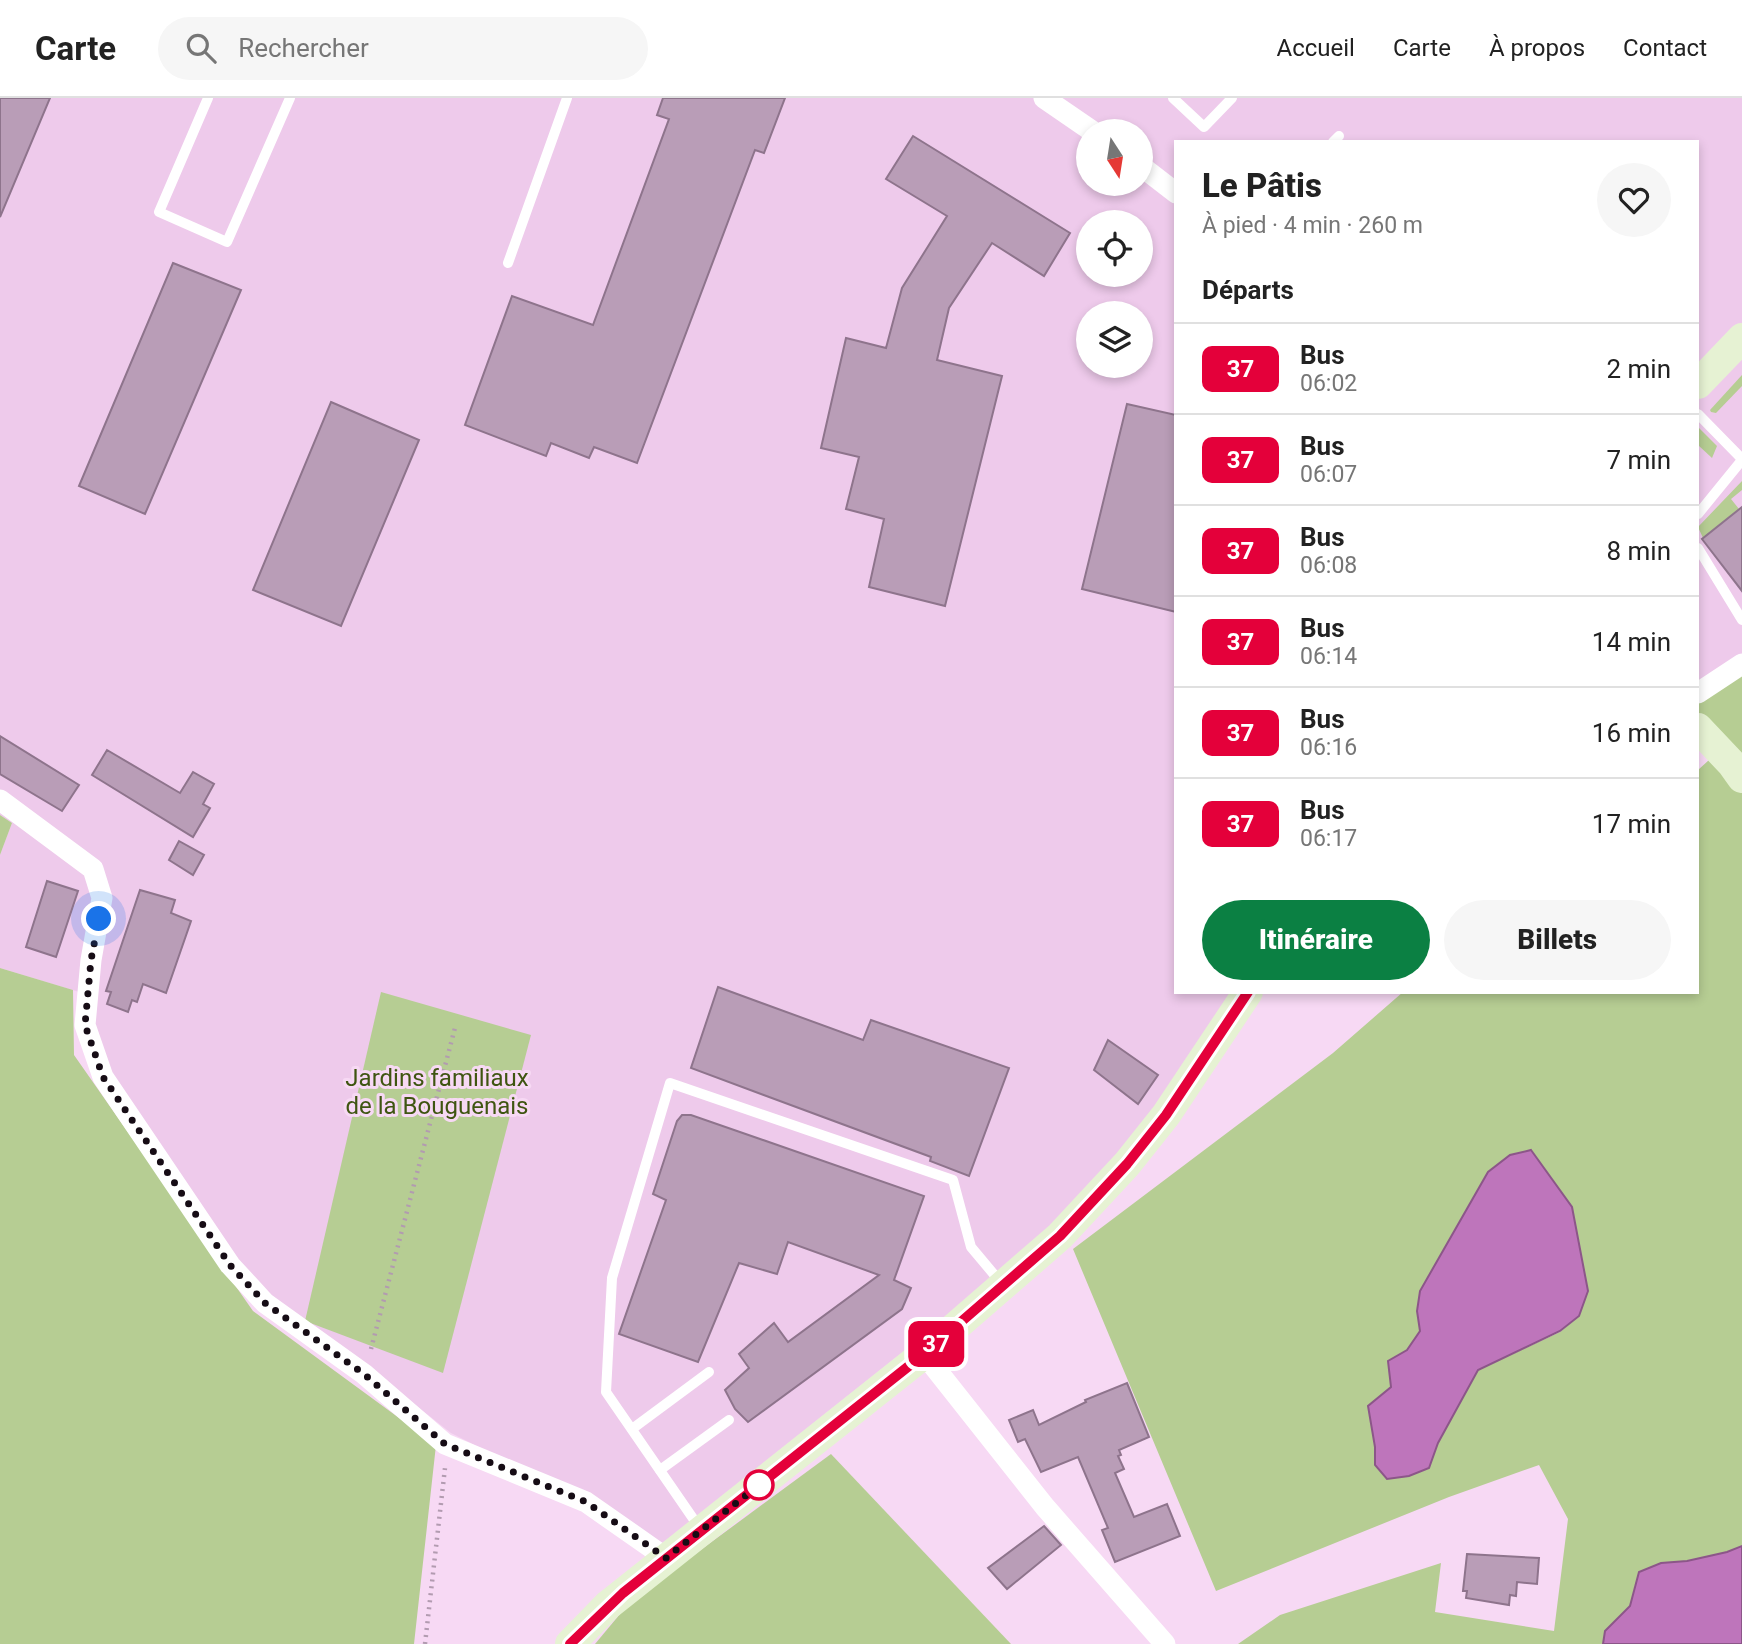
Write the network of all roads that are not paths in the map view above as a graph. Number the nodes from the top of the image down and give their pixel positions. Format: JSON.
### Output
{"nodes":[{"id":1,"x":208,"y":98,"type":"edge"},
{"id":2,"x":290,"y":98,"type":"edge"},
{"id":3,"x":567,"y":98,"type":"edge"},
{"id":4,"x":1044,"y":98,"type":"edge"},
{"id":5,"x":1173,"y":98,"type":"edge"},
{"id":6,"x":1232,"y":98,"type":"edge"},
{"id":7,"x":1076,"y":120,"type":"edge"},
{"id":8,"x":1153,"y":175,"type":"edge"},
{"id":9,"x":1174,"y":191,"type":"edge"},
{"id":10,"x":508,"y":263,"type":"dead end"},
{"id":11,"x":1742,"y":338,"type":"edge"},
{"id":12,"x":1699,"y":383,"type":"edge"},
{"id":13,"x":1699,"y":415,"type":"edge"},
{"id":14,"x":1742,"y":459,"type":"edge"},
{"id":15,"x":1699,"y":513,"type":"edge"},
{"id":16,"x":1699,"y":550,"type":"edge"},
{"id":17,"x":1742,"y":620,"type":"edge"},
{"id":18,"x":1742,"y":664,"type":"edge"},
{"id":19,"x":1699,"y":693,"type":"edge"},
{"id":20,"x":1699,"y":729,"type":"edge"},
{"id":21,"x":1739,"y":768,"type":"edge"},
{"id":22,"x":0,"y":800,"type":"edge"},
{"id":23,"x":1247,"y":994,"type":"edge"},
{"id":24,"x":1003,"y":1286,"type":"junction"},
{"id":25,"x":924,"y":1354,"type":"junction"},
{"id":26,"x":709,"y":1372,"type":"dead end"},
{"id":27,"x":729,"y":1420,"type":"dead end"},
{"id":28,"x":632,"y":1429,"type":"junction"},
{"id":29,"x":660,"y":1470,"type":"junction"},
{"id":30,"x":701,"y":1530,"type":"junction"},
{"id":31,"x":666,"y":1558,"type":"junction"},
{"id":32,"x":570,"y":1644,"type":"edge"},
{"id":33,"x":1164,"y":1644,"type":"edge"}],
"edges":[{"from":1,"to":2,"type":"lane"},
{"from":3,"to":10,"type":"lane"},
{"from":4,"to":7,"type":"street"},
{"from":5,"to":6,"type":"lane"},
{"from":8,"to":9,"type":"street"},
{"from":11,"to":12,"type":"main road"},
{"from":13,"to":14,"type":"lane"},
{"from":14,"to":15,"type":"lane"},
{"from":16,"to":17,"type":"lane"},
{"from":18,"to":19,"type":"street"},
{"from":20,"to":21,"type":"main road"},
{"from":22,"to":31,"type":"street"},
{"from":23,"to":24,"type":"main road"},
{"from":24,"to":25,"type":"main road"},
{"from":24,"to":28,"type":"lane"},
{"from":25,"to":30,"type":"main road"},
{"from":25,"to":33,"type":"street"},
{"from":26,"to":28,"type":"lane"},
{"from":27,"to":29,"type":"lane"},
{"from":28,"to":29,"type":"lane"},
{"from":29,"to":30,"type":"lane"},
{"from":30,"to":31,"type":"main road"},
{"from":31,"to":32,"type":"main road"}]}
